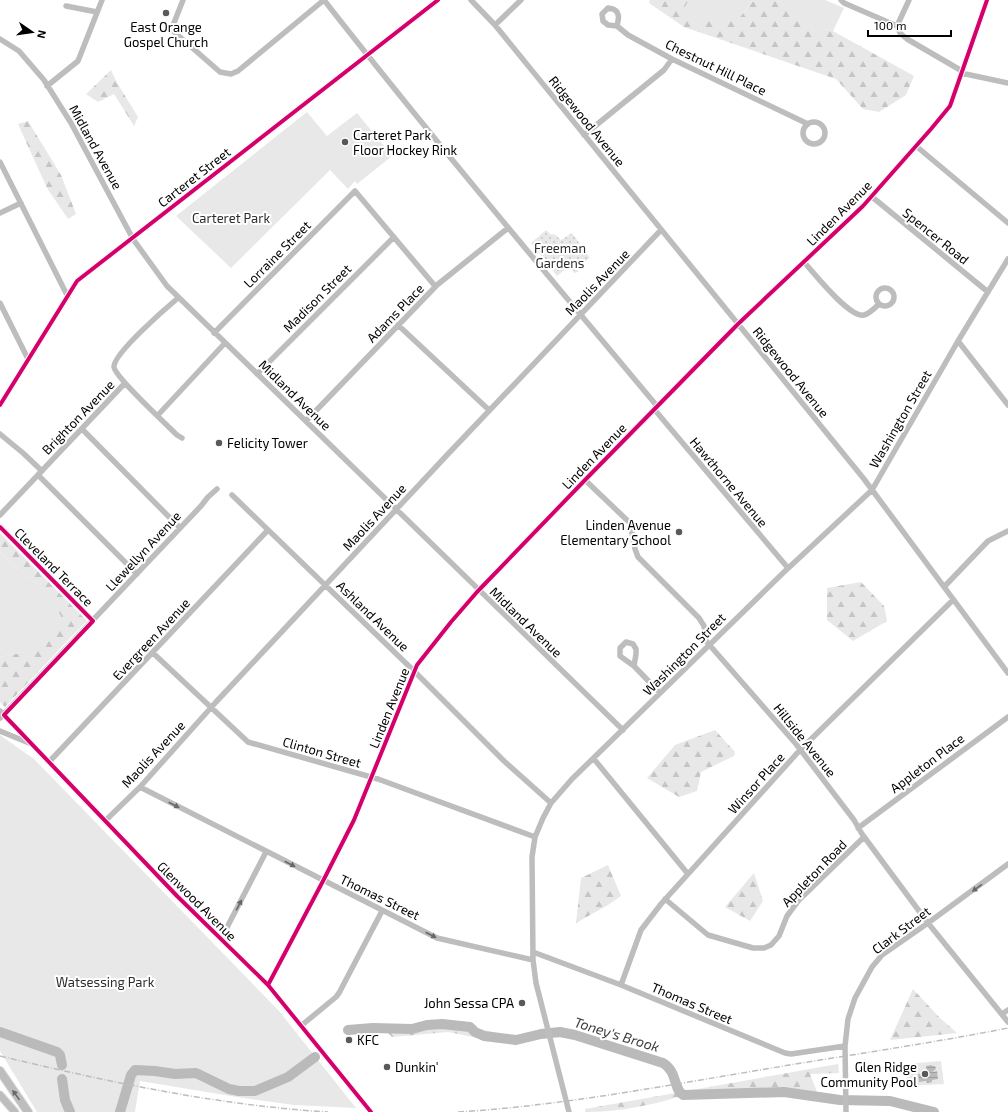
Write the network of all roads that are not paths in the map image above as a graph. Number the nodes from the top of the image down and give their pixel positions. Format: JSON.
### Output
{"nodes":[{"id":1,"x":102,"y":0,"type":"edge"},
{"id":2,"x":183,"y":0,"type":"edge"},
{"id":3,"x":324,"y":0,"type":"edge"},
{"id":4,"x":438,"y":0,"type":"edge"},
{"id":5,"x":472,"y":0,"type":"edge"},
{"id":6,"x":521,"y":0,"type":"edge"},
{"id":7,"x":841,"y":0,"type":"edge"},
{"id":8,"x":909,"y":0,"type":"edge"},
{"id":9,"x":987,"y":0,"type":"edge"},
{"id":10,"x":66,"y":6,"type":"dead end"},
{"id":11,"x":97,"y":12,"type":"junction"},
{"id":12,"x":494,"y":25,"type":"junction"},
{"id":13,"x":617,"y":26,"type":"dead end"},
{"id":14,"x":897,"y":26,"type":"junction"},
{"id":15,"x":0,"y":40,"type":"edge"},
{"id":16,"x":367,"y":55,"type":"junction"},
{"id":17,"x":672,"y":58,"type":"junction"},
{"id":18,"x":962,"y":72,"type":"junction"},
{"id":19,"x":1008,"y":83,"type":"edge"},
{"id":20,"x":47,"y":86,"type":"junction"},
{"id":21,"x":808,"y":124,"type":"dead end"},
{"id":22,"x":584,"y":135,"type":"junction"},
{"id":23,"x":916,"y":146,"type":"junction"},
{"id":24,"x":0,"y":162,"type":"edge"},
{"id":25,"x":871,"y":196,"type":"junction"},
{"id":26,"x":21,"y":203,"type":"junction"},
{"id":27,"x":0,"y":214,"type":"edge"},
{"id":28,"x":1008,"y":223,"type":"edge"},
{"id":29,"x":508,"y":228,"type":"junction"},
{"id":30,"x":661,"y":230,"type":"junction"},
{"id":31,"x":394,"y":237,"type":"junction"},
{"id":32,"x":133,"y":238,"type":"junction"},
{"id":33,"x":1008,"y":259,"type":"edge"},
{"id":34,"x":804,"y":262,"type":"junction"},
{"id":35,"x":435,"y":286,"type":"junction"},
{"id":36,"x":988,"y":292,"type":"junction"},
{"id":37,"x":68,"y":296,"type":"junction"},
{"id":38,"x":178,"y":298,"type":"junction"},
{"id":39,"x":0,"y":304,"type":"edge"},
{"id":40,"x":879,"y":304,"type":"dead end"},
{"id":41,"x":580,"y":315,"type":"junction"},
{"id":42,"x":738,"y":324,"type":"junction"},
{"id":43,"x":398,"y":325,"type":"junction"},
{"id":44,"x":214,"y":333,"type":"junction"},
{"id":45,"x":958,"y":341,"type":"junction"},
{"id":46,"x":225,"y":343,"type":"junction"},
{"id":47,"x":28,"y":360,"type":"junction"},
{"id":48,"x":257,"y":374,"type":"junction"},
{"id":49,"x":126,"y":383,"type":"junction"},
{"id":50,"x":0,"y":404,"type":"edge"},
{"id":51,"x":1008,"y":405,"type":"edge"},
{"id":52,"x":655,"y":408,"type":"junction"},
{"id":53,"x":489,"y":410,"type":"junction"},
{"id":54,"x":158,"y":415,"type":"junction"},
{"id":55,"x":306,"y":421,"type":"junction"},
{"id":56,"x":82,"y":429,"type":"junction"},
{"id":57,"x":0,"y":434,"type":"edge"},
{"id":58,"x":182,"y":438,"type":"dead end"},
{"id":59,"x":40,"y":473,"type":"junction"},
{"id":60,"x":585,"y":480,"type":"junction"},
{"id":61,"x":217,"y":489,"type":"dead end"},
{"id":62,"x":872,"y":490,"type":"junction"},
{"id":63,"x":232,"y":495,"type":"dead end"},
{"id":64,"x":396,"y":509,"type":"junction"},
{"id":65,"x":0,"y":515,"type":"edge"},
{"id":66,"x":0,"y":526,"type":"edge"},
{"id":67,"x":180,"y":528,"type":"junction"},
{"id":68,"x":268,"y":530,"type":"junction"},
{"id":69,"x":1008,"y":531,"type":"edge"},
{"id":70,"x":788,"y":568,"type":"junction"},
{"id":71,"x":137,"y":574,"type":"junction"},
{"id":72,"x":325,"y":585,"type":"junction"},
{"id":73,"x":944,"y":587,"type":"junction"},
{"id":74,"x":478,"y":591,"type":"junction"},
{"id":75,"x":954,"y":600,"type":"junction"},
{"id":76,"x":93,"y":621,"type":"junction"},
{"id":77,"x":709,"y":645,"type":"junction"},
{"id":78,"x":153,"y":653,"type":"junction"},
{"id":79,"x":634,"y":666,"type":"dead end"},
{"id":80,"x":415,"y":672,"type":"junction"},
{"id":81,"x":1008,"y":673,"type":"edge"},
{"id":82,"x":660,"y":693,"type":"junction"},
{"id":83,"x":212,"y":707,"type":"junction"},
{"id":84,"x":1,"y":715,"type":"edge"},
{"id":85,"x":1008,"y":717,"type":"edge"},
{"id":86,"x":623,"y":730,"type":"junction"},
{"id":87,"x":0,"y":731,"type":"edge"},
{"id":88,"x":32,"y":745,"type":"junction"},
{"id":89,"x":800,"y":750,"type":"junction"},
{"id":90,"x":594,"y":759,"type":"junction"},
{"id":91,"x":49,"y":762,"type":"junction"},
{"id":92,"x":371,"y":777,"type":"junction"},
{"id":93,"x":140,"y":787,"type":"junction"},
{"id":94,"x":551,"y":803,"type":"junction"},
{"id":95,"x":105,"y":821,"type":"junction"},
{"id":96,"x":858,"y":828,"type":"junction"},
{"id":97,"x":535,"y":837,"type":"junction"},
{"id":98,"x":864,"y":837,"type":"junction"},
{"id":99,"x":266,"y":852,"type":"junction"},
{"id":100,"x":1008,"y":864,"type":"edge"},
{"id":101,"x":688,"y":874,"type":"junction"},
{"id":102,"x":323,"y":881,"type":"junction"},
{"id":103,"x":665,"y":899,"type":"junction"},
{"id":104,"x":382,"y":911,"type":"junction"},
{"id":105,"x":928,"y":924,"type":"junction"},
{"id":106,"x":221,"y":939,"type":"junction"},
{"id":107,"x":534,"y":952,"type":"junction"},
{"id":108,"x":533,"y":960,"type":"junction"},
{"id":109,"x":268,"y":985,"type":"junction"},
{"id":110,"x":621,"y":985,"type":"junction"},
{"id":111,"x":1008,"y":1010,"type":"edge"},
{"id":112,"x":1002,"y":1014,"type":"junction"},
{"id":113,"x":1008,"y":1022,"type":"edge"},
{"id":114,"x":302,"y":1025,"type":"junction"},
{"id":115,"x":846,"y":1046,"type":"junction"},
{"id":116,"x":2,"y":1075,"type":"edge"},
{"id":117,"x":0,"y":1095,"type":"edge"},
{"id":118,"x":15,"y":1112,"type":"edge"},
{"id":119,"x":28,"y":1112,"type":"edge"},
{"id":120,"x":371,"y":1112,"type":"edge"},
{"id":121,"x":569,"y":1112,"type":"edge"},
{"id":122,"x":846,"y":1112,"type":"edge"}],
"edges":[{"from":1,"to":11,"type":"street"},
{"from":2,"to":3,"type":"street"},
{"from":3,"to":16,"type":"street","name":"Hawthorne Avenue"},
{"from":4,"to":16,"type":"street","name":"Carteret Street"},
{"from":5,"to":12,"type":"street","name":"Ridgewood Avenue"},
{"from":6,"to":12,"type":"street"},
{"from":7,"to":14,"type":"street"},
{"from":8,"to":14,"type":"street"},
{"from":9,"to":18,"type":"street","name":"Linden Avenue"},
{"from":10,"to":11,"type":"street"},
{"from":11,"to":20,"type":"street"},
{"from":12,"to":22,"type":"street","name":"Ridgewood Avenue"},
{"from":13,"to":17,"type":"street","name":"Chestnut Hill Place"},
{"from":14,"to":18,"type":"street"},
{"from":15,"to":20,"type":"street","name":"Midland Avenue"},
{"from":16,"to":29,"type":"street","name":"Hawthorne Avenue"},
{"from":16,"to":32,"type":"street","name":"Carteret Street"},
{"from":17,"to":21,"type":"street","name":"Chestnut Hill Place"},
{"from":17,"to":22,"type":"street"},
{"from":18,"to":19,"type":"street"},
{"from":18,"to":23,"type":"street","name":"Linden Avenue"},
{"from":20,"to":32,"type":"street","name":"Midland Avenue"},
{"from":22,"to":30,"type":"street","name":"Ridgewood Avenue"},
{"from":23,"to":25,"type":"street","name":"Linden Avenue"},
{"from":23,"to":28,"type":"street"},
{"from":24,"to":26,"type":"street"},
{"from":25,"to":34,"type":"street","name":"Linden Avenue"},
{"from":25,"to":36,"type":"street","name":"Spencer Road"},
{"from":26,"to":27,"type":"street"},
{"from":26,"to":37,"type":"street"},
{"from":29,"to":35,"type":"street","name":"Adams Place"},
{"from":29,"to":41,"type":"street","name":"Hawthorne Avenue"},
{"from":30,"to":41,"type":"street","name":"Maolis Avenue"},
{"from":30,"to":42,"type":"street","name":"Ridgewood Avenue"},
{"from":31,"to":35,"type":"street"},
{"from":31,"to":44,"type":"street","name":"Lorraine Street"},
{"from":31,"to":48,"type":"street","name":"Madison Street"},
{"from":32,"to":37,"type":"street","name":"Carteret Street"},
{"from":32,"to":38,"type":"street","name":"Midland Avenue"},
{"from":33,"to":36,"type":"street","name":"Washington Street"},
{"from":34,"to":40,"type":"street"},
{"from":34,"to":42,"type":"street","name":"Linden Avenue"},
{"from":35,"to":43,"type":"street","name":"Adams Place"},
{"from":36,"to":45,"type":"street","name":"Washington Street"},
{"from":37,"to":47,"type":"street","name":"Carteret Street"},
{"from":38,"to":44,"type":"street","name":"Midland Avenue"},
{"from":38,"to":49,"type":"street","name":"Brighton Avenue"},
{"from":39,"to":47,"type":"street"},
{"from":41,"to":52,"type":"street","name":"Hawthorne Avenue"},
{"from":41,"to":53,"type":"street","name":"Maolis Avenue"},
{"from":42,"to":52,"type":"street","name":"Linden Avenue"},
{"from":42,"to":62,"type":"street","name":"Ridgewood Avenue"},
{"from":43,"to":53,"type":"street"},
{"from":43,"to":55,"type":"street","name":"Adams Place"},
{"from":44,"to":46,"type":"street","name":"Midland Avenue"},
{"from":45,"to":51,"type":"street"},
{"from":45,"to":62,"type":"street","name":"Washington Street"},
{"from":46,"to":48,"type":"street","name":"Midland Avenue"},
{"from":46,"to":54,"type":"street"},
{"from":47,"to":50,"type":"street","name":"Carteret Street"},
{"from":48,"to":55,"type":"street","name":"Midland Avenue"},
{"from":49,"to":54,"type":"street"},
{"from":49,"to":56,"type":"street","name":"Brighton Avenue"},
{"from":52,"to":60,"type":"street","name":"Linden Avenue"},
{"from":52,"to":70,"type":"street","name":"Hawthorne Avenue"},
{"from":53,"to":64,"type":"street","name":"Maolis Avenue"},
{"from":54,"to":58,"type":"street"},
{"from":55,"to":64,"type":"street","name":"Midland Avenue"},
{"from":56,"to":59,"type":"street","name":"Brighton Avenue"},
{"from":56,"to":67,"type":"street"},
{"from":57,"to":59,"type":"street"},
{"from":59,"to":65,"type":"street","name":"Brighton Avenue"},
{"from":59,"to":71,"type":"street"},
{"from":60,"to":74,"type":"street","name":"Linden Avenue"},
{"from":60,"to":77,"type":"street","name":"Hillside Avenue"},
{"from":61,"to":67,"type":"street","name":"Llewellyn Avenue"},
{"from":62,"to":70,"type":"street","name":"Washington Street"},
{"from":62,"to":73,"type":"street","name":"Ridgewood Avenue"},
{"from":63,"to":68,"type":"street","name":"Ashland Avenue"},
{"from":64,"to":72,"type":"street","name":"Maolis Avenue"},
{"from":64,"to":74,"type":"street","name":"Midland Avenue"},
{"from":66,"to":76,"type":"street","name":"Cleveland Terrace"},
{"from":67,"to":71,"type":"street","name":"Llewellyn Avenue"},
{"from":68,"to":72,"type":"street","name":"Ashland Avenue"},
{"from":68,"to":78,"type":"street","name":"Evergreen Avenue"},
{"from":69,"to":73,"type":"street"},
{"from":70,"to":77,"type":"street","name":"Washington Street"},
{"from":71,"to":76,"type":"street","name":"Llewellyn Avenue"},
{"from":72,"to":80,"type":"street","name":"Ashland Avenue"},
{"from":72,"to":83,"type":"street","name":"Maolis Avenue"},
{"from":73,"to":75,"type":"street","name":"Ridgewood Avenue"},
{"from":74,"to":80,"type":"street","name":"Linden Avenue"},
{"from":74,"to":86,"type":"street","name":"Midland Avenue"},
{"from":75,"to":81,"type":"street","name":"Ridgewood Avenue"},
{"from":75,"to":89,"type":"street","name":"Winsor Place"},
{"from":76,"to":84,"type":"street","name":"Llewellyn Avenue"},
{"from":77,"to":82,"type":"street","name":"Washington Street"},
{"from":77,"to":89,"type":"street","name":"Hillside Avenue"},
{"from":78,"to":83,"type":"street","name":"Clinton Street"},
{"from":78,"to":91,"type":"street","name":"Evergreen Avenue"},
{"from":79,"to":82,"type":"street"},
{"from":80,"to":92,"type":"street","name":"Linden Avenue"},
{"from":80,"to":94,"type":"street","name":"Ashland Avenue"},
{"from":82,"to":86,"type":"street","name":"Washington Street"},
{"from":83,"to":92,"type":"street","name":"Clinton Street"},
{"from":83,"to":93,"type":"street","name":"Maolis Avenue"},
{"from":84,"to":88,"type":"street","name":"Glenwood Avenue"},
{"from":85,"to":96,"type":"street","name":"Appleton Place"},
{"from":86,"to":90,"type":"street","name":"Washington Street"},
{"from":87,"to":88,"type":"street"},
{"from":88,"to":91,"type":"street","name":"Glenwood Avenue"},
{"from":89,"to":96,"type":"street","name":"Hillside Avenue"},
{"from":89,"to":101,"type":"street","name":"Winsor Place"},
{"from":90,"to":94,"type":"street","name":"Washington Street"},
{"from":90,"to":101,"type":"street"},
{"from":91,"to":95,"type":"street","name":"Glenwood Avenue"},
{"from":92,"to":97,"type":"street","name":"Clinton Street"},
{"from":92,"to":102,"type":"street","name":"Linden Avenue"},
{"from":93,"to":95,"type":"street","name":"Maolis Avenue"},
{"from":93,"to":99,"type":"street","name":"Thomas Street","one_way":true},
{"from":94,"to":97,"type":"street","name":"Washington Street"},
{"from":95,"to":106,"type":"street","name":"Glenwood Avenue"},
{"from":96,"to":98,"type":"street","name":"Hillside Avenue"},
{"from":97,"to":107,"type":"street","name":"Washington Street"},
{"from":98,"to":103,"type":"street","name":"Appleton Road"},
{"from":98,"to":105,"type":"street","name":"Hillside Avenue"},
{"from":99,"to":102,"type":"street","name":"Thomas Street","one_way":true},
{"from":106,"to":99,"type":"street","one_way":true},
{"from":100,"to":105,"type":"street","name":"Clark Street","one_way":true},
{"from":101,"to":103,"type":"street","name":"Winsor Place"},
{"from":102,"to":104,"type":"street","name":"Thomas Street"},
{"from":102,"to":109,"type":"street","name":"Linden Avenue"},
{"from":103,"to":110,"type":"street","name":"Winsor Place"},
{"from":104,"to":108,"type":"street","name":"Thomas Street","one_way":true},
{"from":104,"to":114,"type":"street"},
{"from":105,"to":112,"type":"street","name":"Hillside Avenue"},
{"from":105,"to":115,"type":"street","name":"Clark Street"},
{"from":106,"to":109,"type":"street","name":"Glenwood Avenue"},
{"from":107,"to":108,"type":"street","name":"Washington Street"},
{"from":107,"to":110,"type":"street","name":"Thomas Street"},
{"from":108,"to":121,"type":"street","name":"Washington Street"},
{"from":109,"to":114,"type":"street","name":"Glenwood Avenue"},
{"from":110,"to":115,"type":"street","name":"Thomas Street"},
{"from":111,"to":112,"type":"street"},
{"from":112,"to":113,"type":"street","name":"Hillside Avenue"},
{"from":114,"to":120,"type":"street","name":"Glenwood Avenue"},
{"from":115,"to":122,"type":"street","name":"Clark Street"},
{"from":119,"to":116,"type":"highway","one_way":true},
{"from":117,"to":118,"type":"main road"}]}
